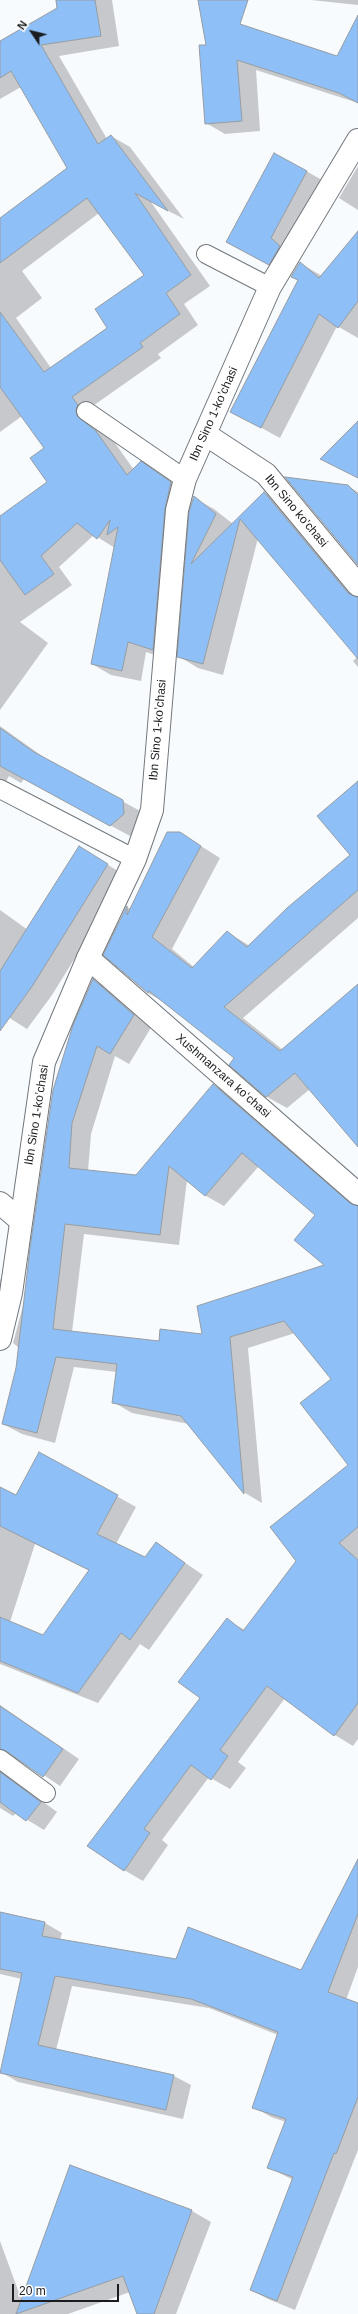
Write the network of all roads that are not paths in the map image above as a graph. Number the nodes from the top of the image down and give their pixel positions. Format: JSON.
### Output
{"nodes":[{"id":1,"x":358,"y":140,"type":"edge"},
{"id":2,"x":206,"y":254,"type":"dead end"},
{"id":3,"x":270,"y":287,"type":"junction"},
{"id":4,"x":86,"y":411,"type":"dead end"},
{"id":5,"x":205,"y":434,"type":"junction"},
{"id":6,"x":185,"y":479,"type":"junction"},
{"id":7,"x":358,"y":585,"type":"edge"},
{"id":8,"x":0,"y":789,"type":"edge"},
{"id":9,"x":136,"y":859,"type":"junction"},
{"id":10,"x":88,"y":958,"type":"junction"},
{"id":11,"x":358,"y":1194,"type":"edge"},
{"id":12,"x":0,"y":1203,"type":"edge"},
{"id":13,"x":21,"y":1221,"type":"junction"},
{"id":14,"x":0,"y":1338,"type":"edge"},
{"id":15,"x":0,"y":1760,"type":"edge"},
{"id":16,"x":46,"y":1793,"type":"dead end"}],
"edges":[{"from":1,"to":3,"type":"street","name":"Ibn Sino 1-koʼchasi"},
{"from":2,"to":3,"type":"lane"},
{"from":3,"to":5,"type":"street","name":"Ibn Sino 1-koʼchasi"},
{"from":4,"to":6,"type":"lane"},
{"from":5,"to":6,"type":"street","name":"Ibn Sino 1-koʼchasi"},
{"from":5,"to":7,"type":"street","name":"Ibn Sino ko'chasi"},
{"from":6,"to":9,"type":"street","name":"Ibn Sino 1-koʼchasi"},
{"from":8,"to":9,"type":"lane"},
{"from":9,"to":10,"type":"street","name":"Ibn Sino 1-koʼchasi"},
{"from":10,"to":11,"type":"street","name":"Xushmanzara koʻchasi"},
{"from":10,"to":13,"type":"street","name":"Ibn Sino 1-koʼchasi"},
{"from":12,"to":13,"type":"street"},
{"from":13,"to":14,"type":"street","name":"Ibn Sino 1-koʼchasi"},
{"from":15,"to":16,"type":"lane"}]}
